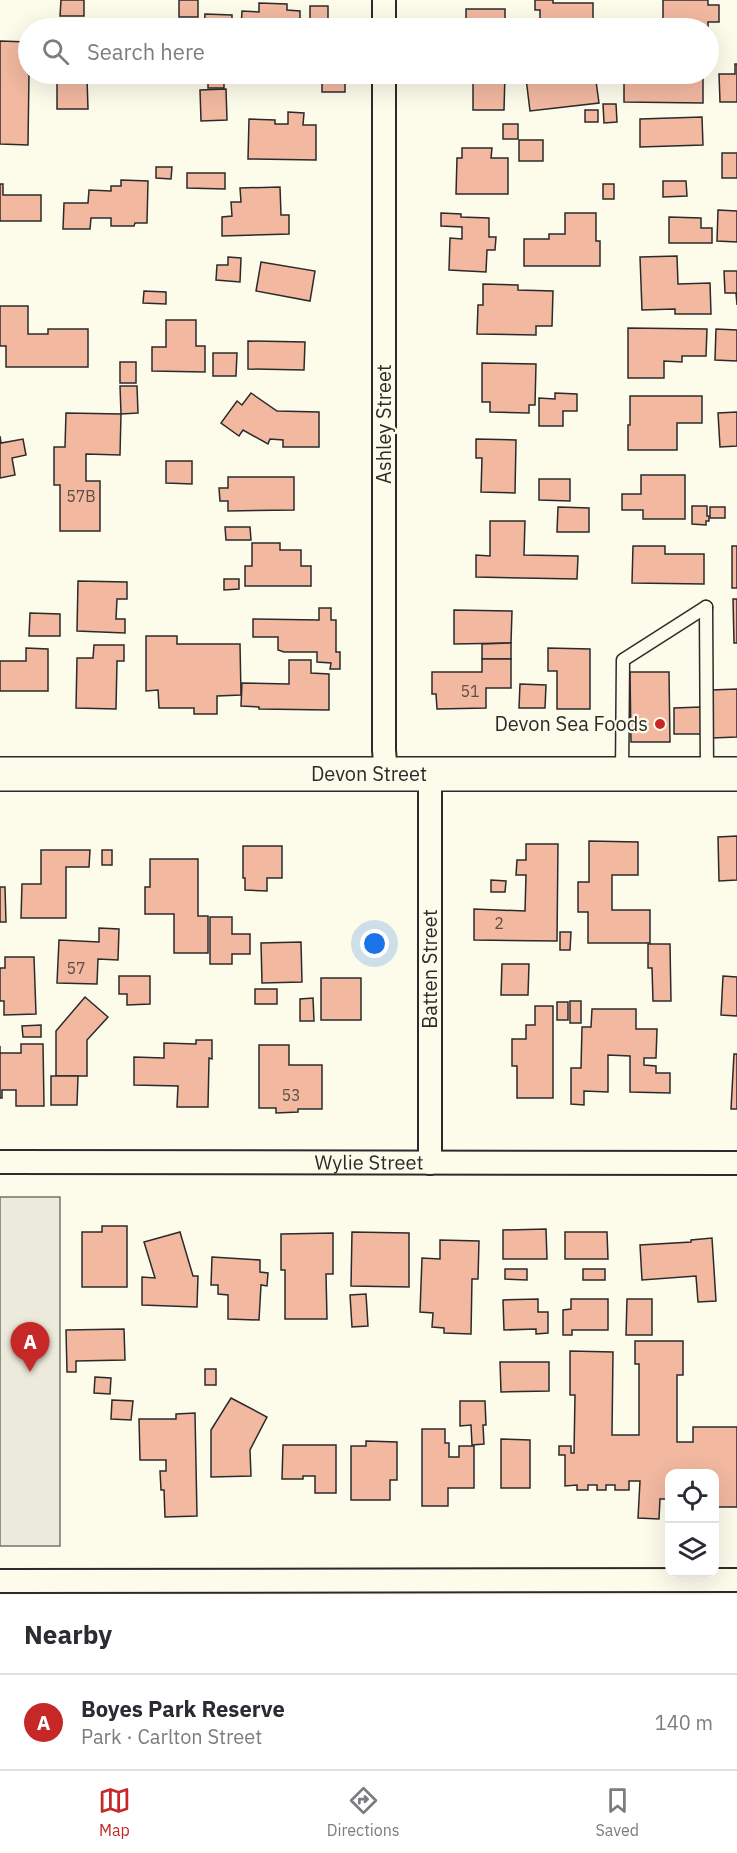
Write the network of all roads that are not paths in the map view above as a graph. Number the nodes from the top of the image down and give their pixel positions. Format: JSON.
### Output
{"nodes":[{"id":1,"x":384,"y":0,"type":"edge"},
{"id":2,"x":384,"y":18,"type":"edge"},
{"id":3,"x":384,"y":84,"type":"edge"},
{"id":4,"x":0,"y":774,"type":"edge"},
{"id":5,"x":386,"y":775,"type":"junction"},
{"id":6,"x":722,"y":775,"type":"edge"},
{"id":7,"x":430,"y":776,"type":"junction"},
{"id":8,"x":622,"y":776,"type":"junction"},
{"id":9,"x":0,"y":1162,"type":"edge"},
{"id":10,"x":430,"y":1163,"type":"junction"},
{"id":11,"x":737,"y":1163,"type":"edge"},
{"id":12,"x":737,"y":1580,"type":"edge"},
{"id":13,"x":0,"y":1581,"type":"edge"}],
"edges":[{"from":1,"to":2,"type":"street"},
{"from":3,"to":5,"type":"street","name":"Ashley Street"},
{"from":4,"to":5,"type":"main road","name":"Devon Street"},
{"from":5,"to":7,"type":"main road","name":"Devon Street"},
{"from":6,"to":8,"type":"main road","name":"Devon Street"},
{"from":6,"to":8,"type":"lane"},
{"from":7,"to":8,"type":"main road","name":"Devon Street"},
{"from":7,"to":10,"type":"street","name":"Batten Street"},
{"from":9,"to":10,"type":"street","name":"Wylie Street"},
{"from":10,"to":11,"type":"street","name":"Wylie Street"},
{"from":12,"to":13,"type":"street"}]}
